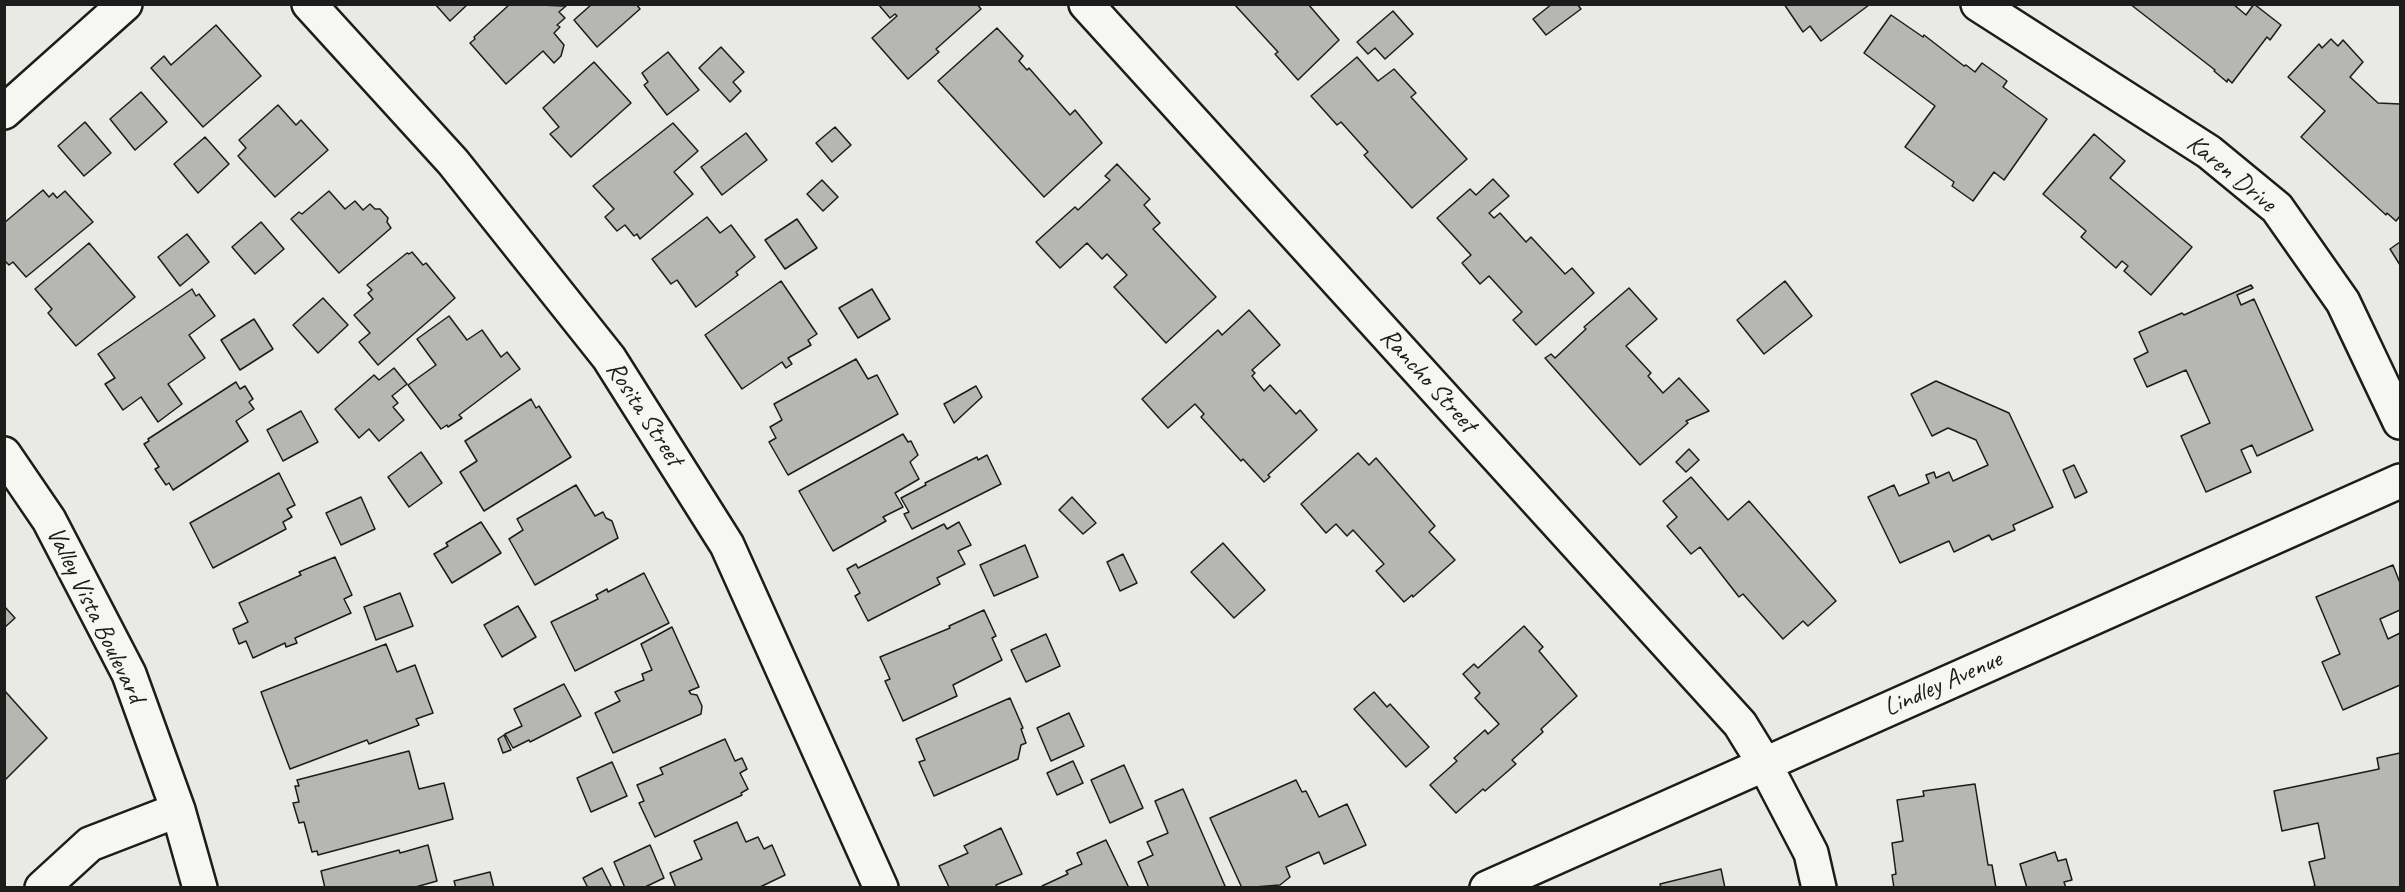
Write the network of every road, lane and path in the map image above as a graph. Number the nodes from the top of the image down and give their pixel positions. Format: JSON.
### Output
{"nodes":[{"id":1,"x":125,"y":4,"type":"edge"},
{"id":2,"x":309,"y":4,"type":"edge"},
{"id":3,"x":1086,"y":4,"type":"edge"},
{"id":4,"x":1978,"y":4,"type":"edge"},
{"id":5,"x":4,"y":112,"type":"edge"},
{"id":6,"x":2400,"y":422,"type":"edge"},
{"id":7,"x":4,"y":454,"type":"edge"},
{"id":8,"x":2400,"y":481,"type":"edge"},
{"id":9,"x":1764,"y":763,"type":"junction"},
{"id":10,"x":178,"y":810,"type":"junction"},
{"id":11,"x":42,"y":888,"type":"edge"},
{"id":12,"x":200,"y":888,"type":"edge"},
{"id":13,"x":880,"y":888,"type":"edge"},
{"id":14,"x":1487,"y":888,"type":"edge"},
{"id":15,"x":1819,"y":888,"type":"edge"}],
"edges":[{"from":1,"to":5,"type":"street"},
{"from":2,"to":13,"type":"street","name":"Rosita Street"},
{"from":3,"to":9,"type":"street","name":"Rancho Street"},
{"from":4,"to":6,"type":"street","name":"Karen Drive"},
{"from":7,"to":10,"type":"street","name":"Valley Vista Boulevard"},
{"from":8,"to":9,"type":"street","name":"Lindley Avenue"},
{"from":9,"to":14,"type":"street","name":"Lindley Avenue"},
{"from":9,"to":15,"type":"street"},
{"from":10,"to":11,"type":"street"},
{"from":10,"to":12,"type":"street","name":"Valley Vista Boulevard"}]}
